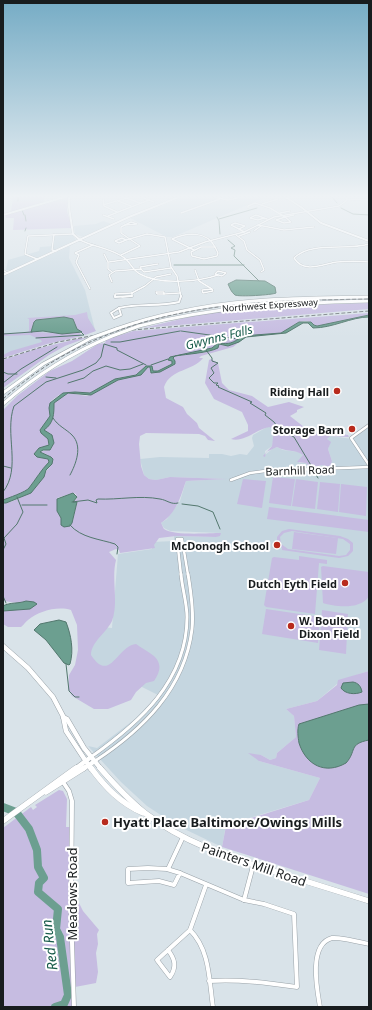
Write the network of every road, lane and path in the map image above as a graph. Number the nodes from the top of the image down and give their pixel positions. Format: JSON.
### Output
{"nodes":[{"id":1,"x":27,"y":244,"type":"edge"},
{"id":2,"x":53,"y":244,"type":"edge"},
{"id":3,"x":71,"y":244,"type":"edge"},
{"id":4,"x":93,"y":244,"type":"joint"},
{"id":5,"x":139,"y":244,"type":"edge"},
{"id":6,"x":166,"y":244,"type":"edge"},
{"id":7,"x":181,"y":244,"type":"edge"},
{"id":8,"x":200,"y":244,"type":"edge"},
{"id":9,"x":213,"y":244,"type":"edge"},
{"id":10,"x":245,"y":244,"type":"edge"},
{"id":11,"x":369,"y":244,"type":"edge"},
{"id":12,"x":215,"y":247,"type":"junction"},
{"id":13,"x":190,"y":248,"type":"junction"},
{"id":14,"x":194,"y":250,"type":"junction"},
{"id":15,"x":56,"y":251,"type":"junction"},
{"id":16,"x":104,"y":254,"type":"dead end"},
{"id":17,"x":168,"y":254,"type":"junction"},
{"id":18,"x":120,"y":255,"type":"junction"},
{"id":19,"x":37,"y":259,"type":"junction"},
{"id":20,"x":128,"y":260,"type":"junction"},
{"id":21,"x":108,"y":262,"type":"junction"},
{"id":22,"x":369,"y":262,"type":"edge"},
{"id":23,"x":158,"y":264,"type":"dead end"},
{"id":24,"x":171,"y":268,"type":"junction"},
{"id":25,"x":141,"y":269,"type":"junction"},
{"id":26,"x":135,"y":270,"type":"junction"},
{"id":27,"x":195,"y":270,"type":"dead end"},
{"id":28,"x":3,"y":272,"type":"edge"},
{"id":29,"x":113,"y":272,"type":"junction"},
{"id":30,"x":261,"y":272,"type":"dead end"},
{"id":31,"x":171,"y":274,"type":"dead end"},
{"id":32,"x":218,"y":275,"type":"dead end"},
{"id":33,"x":153,"y":279,"type":"junction"},
{"id":34,"x":198,"y":279,"type":"junction"},
{"id":35,"x":178,"y":280,"type":"junction"},
{"id":36,"x":112,"y":282,"type":"dead end"},
{"id":37,"x":90,"y":289,"type":"dead end"},
{"id":38,"x":212,"y":289,"type":"junction"},
{"id":39,"x":132,"y":293,"type":"junction"},
{"id":40,"x":180,"y":293,"type":"junction"},
{"id":41,"x":164,"y":294,"type":"dead end"},
{"id":42,"x":369,"y":297,"type":"edge"},
{"id":43,"x":369,"y":301,"type":"edge"},
{"id":44,"x":119,"y":308,"type":"junction"},
{"id":45,"x":3,"y":393,"type":"edge"},
{"id":46,"x":3,"y":404,"type":"edge"},
{"id":47,"x":369,"y":425,"type":"edge"},
{"id":48,"x":369,"y":466,"type":"edge"},
{"id":49,"x":231,"y":480,"type":"dead end"},
{"id":50,"x":3,"y":646,"type":"edge"},
{"id":51,"x":63,"y":717,"type":"junction"},
{"id":52,"x":91,"y":756,"type":"junction"},
{"id":53,"x":94,"y":761,"type":"junction"},
{"id":54,"x":87,"y":763,"type":"junction"},
{"id":55,"x":63,"y":782,"type":"junction"},
{"id":56,"x":38,"y":796,"type":"junction"},
{"id":57,"x":145,"y":813,"type":"junction"},
{"id":58,"x":3,"y":821,"type":"edge"},
{"id":59,"x":183,"y":837,"type":"junction"},
{"id":60,"x":253,"y":865,"type":"junction"},
{"id":61,"x":168,"y":869,"type":"junction"},
{"id":62,"x":180,"y":873,"type":"junction"},
{"id":63,"x":206,"y":885,"type":"junction"},
{"id":64,"x":244,"y":900,"type":"junction"},
{"id":65,"x":369,"y":901,"type":"edge"},
{"id":66,"x":190,"y":930,"type":"junction"},
{"id":67,"x":369,"y":944,"type":"edge"},
{"id":68,"x":168,"y":950,"type":"junction"},
{"id":69,"x":209,"y":981,"type":"junction"},
{"id":70,"x":74,"y":1007,"type":"edge"},
{"id":71,"x":213,"y":1007,"type":"edge"},
{"id":72,"x":320,"y":1007,"type":"edge"}],
"edges":[{"from":1,"to":19,"type":"street"},
{"from":2,"to":15,"type":"street"},
{"from":3,"to":15,"type":"main road"},
{"from":4,"to":18,"type":"street"},
{"from":4,"to":37,"type":"street"},
{"from":5,"to":18,"type":"street"},
{"from":6,"to":17,"type":"street"},
{"from":7,"to":13,"type":"street"},
{"from":8,"to":13,"type":"street"},
{"from":9,"to":12,"type":"street"},
{"from":10,"to":30,"type":"street"},
{"from":11,"to":22,"type":"street"},
{"from":12,"to":14,"type":"street"},
{"from":12,"to":14,"type":"street"},
{"from":13,"to":14,"type":"street"},
{"from":13,"to":17,"type":"street"},
{"from":15,"to":19,"type":"main road"},
{"from":16,"to":21,"type":"street"},
{"from":17,"to":20,"type":"street"},
{"from":17,"to":24,"type":"street"},
{"from":18,"to":20,"type":"street"},
{"from":19,"to":28,"type":"main road"},
{"from":20,"to":21,"type":"street"},
{"from":20,"to":26,"type":"street"},
{"from":21,"to":29,"type":"street"},
{"from":23,"to":25,"type":"street"},
{"from":24,"to":25,"type":"street"},
{"from":24,"to":35,"type":"street"},
{"from":25,"to":26,"type":"street"},
{"from":26,"to":29,"type":"street"},
{"from":26,"to":33,"type":"street"},
{"from":27,"to":34,"type":"street"},
{"from":29,"to":36,"type":"street"},
{"from":31,"to":33,"type":"street"},
{"from":32,"to":34,"type":"street"},
{"from":33,"to":35,"type":"street"},
{"from":33,"to":39,"type":"street"},
{"from":34,"to":35,"type":"street"},
{"from":34,"to":38,"type":"street"},
{"from":35,"to":40,"type":"street"},
{"from":38,"to":38,"type":"street"},
{"from":39,"to":39,"type":"street"},
{"from":40,"to":41,"type":"street"},
{"from":40,"to":44,"type":"street"},
{"from":42,"to":45,"type":"highway","name":"Northwest Expressway","bridge":true},
{"from":43,"to":46,"type":"highway","name":"Northwest Expressway","bridge":true},
{"from":44,"to":44,"type":"street"},
{"from":47,"to":48,"type":"street"},
{"from":48,"to":49,"type":"street","name":"Barnhill Road"},
{"from":50,"to":51,"type":"main road","name":"Painters Mill Road"},
{"from":51,"to":52,"type":"main road","name":"Painters Mill Road"},
{"from":51,"to":54,"type":"main road","name":"Painters Mill Road"},
{"from":52,"to":53,"type":"main road","name":"Painters Mill Road"},
{"from":52,"to":53,"type":"street"},
{"from":52,"to":54,"type":"main road"},
{"from":53,"to":54,"type":"main road"},
{"from":53,"to":57,"type":"main road","name":"Painters Mill Road"},
{"from":54,"to":55,"type":"main road"},
{"from":54,"to":56,"type":"main road"},
{"from":54,"to":57,"type":"main road","name":"Painters Mill Road"},
{"from":55,"to":56,"type":"main road"},
{"from":55,"to":70,"type":"street","name":"Meadows Road"},
{"from":56,"to":58,"type":"main road"},
{"from":57,"to":59,"type":"main road","name":"Painters Mill Road"},
{"from":59,"to":60,"type":"main road","name":"Painters Mill Road"},
{"from":59,"to":61,"type":"street"},
{"from":60,"to":64,"type":"street"},
{"from":60,"to":65,"type":"main road","name":"Painters Mill Road"},
{"from":61,"to":62,"type":"street"},
{"from":61,"to":62,"type":"street"},
{"from":62,"to":63,"type":"street"},
{"from":63,"to":64,"type":"street"},
{"from":63,"to":66,"type":"street"},
{"from":64,"to":69,"type":"street"},
{"from":66,"to":68,"type":"street"},
{"from":66,"to":69,"type":"street"},
{"from":67,"to":72,"type":"street"},
{"from":68,"to":68,"type":"street"},
{"from":69,"to":71,"type":"street"}]}
